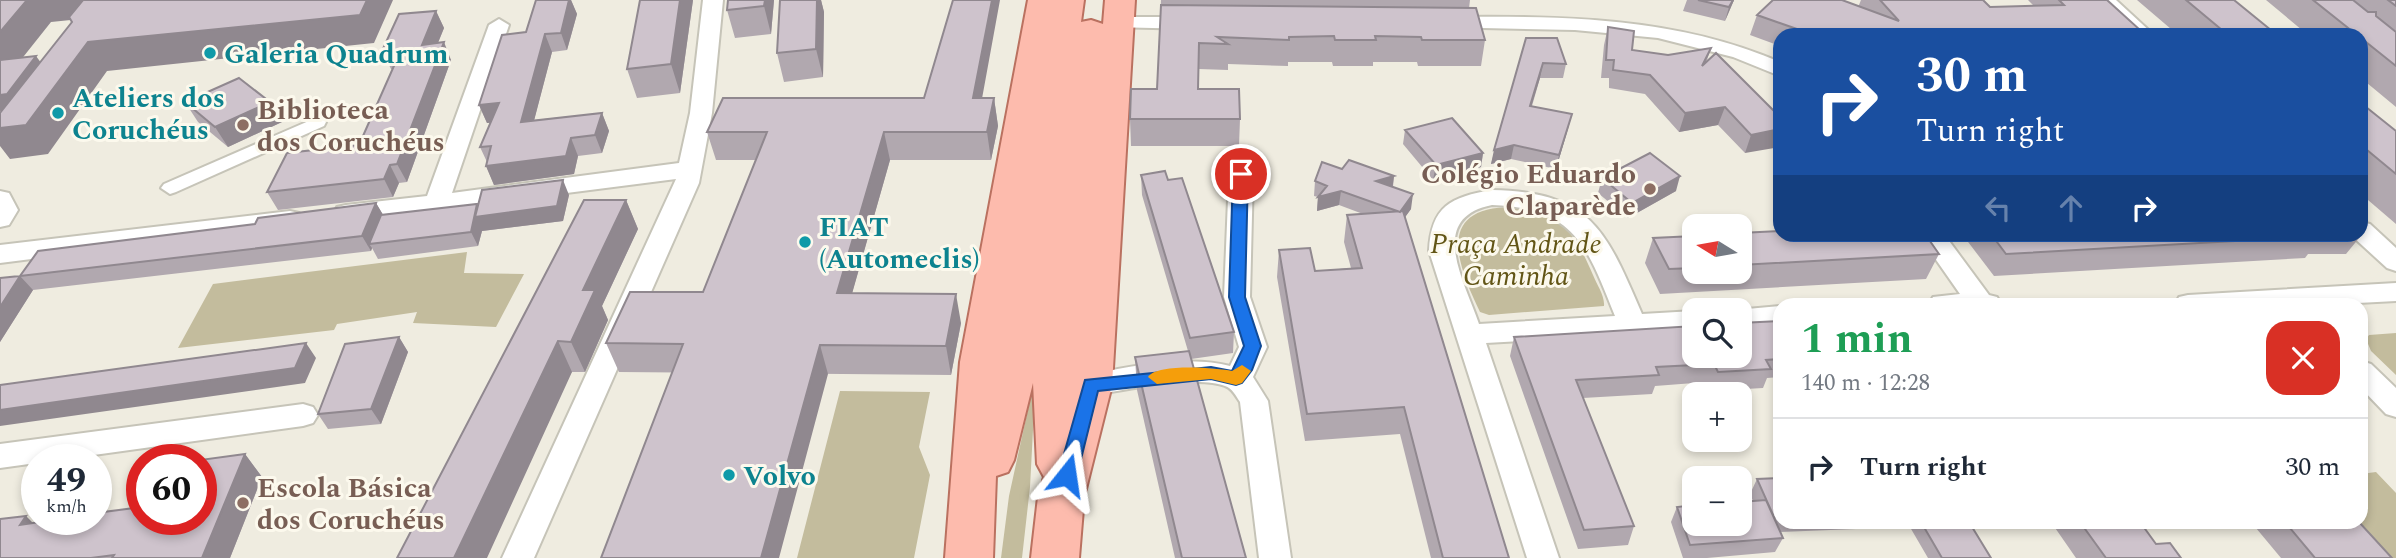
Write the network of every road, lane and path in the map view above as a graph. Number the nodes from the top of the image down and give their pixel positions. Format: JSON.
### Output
{"nodes":[{"id":1,"x":713,"y":0,"type":"edge"},
{"id":2,"x":1043,"y":0,"type":"edge"},
{"id":3,"x":1069,"y":0,"type":"edge"},
{"id":4,"x":2104,"y":0,"type":"edge"},
{"id":5,"x":1111,"y":8,"type":"edge"},
{"id":6,"x":1216,"y":23,"type":"edge"},
{"id":7,"x":1419,"y":23,"type":"edge"},
{"id":8,"x":499,"y":25,"type":"dead end"},
{"id":9,"x":2135,"y":28,"type":"edge"},
{"id":10,"x":1773,"y":67,"type":"edge"},
{"id":11,"x":318,"y":122,"type":"dead end"},
{"id":12,"x":692,"y":168,"type":"junction"},
{"id":13,"x":1241,"y":174,"type":"dead end"},
{"id":14,"x":170,"y":188,"type":"dead end"},
{"id":15,"x":0,"y":199,"type":"edge"},
{"id":16,"x":437,"y":202,"type":"junction"},
{"id":17,"x":0,"y":219,"type":"edge"},
{"id":18,"x":2368,"y":236,"type":"edge"},
{"id":19,"x":1936,"y":242,"type":"edge"},
{"id":20,"x":0,"y":254,"type":"edge"},
{"id":21,"x":2396,"y":262,"type":"edge"},
{"id":22,"x":2396,"y":292,"type":"edge"},
{"id":23,"x":1980,"y":298,"type":"edge"},
{"id":24,"x":2327,"y":298,"type":"edge"},
{"id":25,"x":1773,"y":316,"type":"edge"},
{"id":26,"x":1752,"y":317,"type":"edge"},
{"id":27,"x":1682,"y":322,"type":"edge"},
{"id":28,"x":1633,"y":325,"type":"junction"},
{"id":29,"x":1469,"y":334,"type":"junction"},
{"id":30,"x":2368,"y":378,"type":"edge"},
{"id":31,"x":1236,"y":379,"type":"junction"},
{"id":32,"x":1091,"y":385,"type":"junction"},
{"id":33,"x":2396,"y":406,"type":"edge"},
{"id":34,"x":303,"y":415,"type":"dead end"},
{"id":35,"x":0,"y":456,"type":"edge"},
{"id":36,"x":1061,"y":497,"type":"junction"},
{"id":37,"x":970,"y":548,"type":"edge"},
{"id":38,"x":517,"y":558,"type":"edge"},
{"id":39,"x":1055,"y":558,"type":"edge"},
{"id":40,"x":1275,"y":558,"type":"edge"},
{"id":41,"x":1543,"y":558,"type":"edge"}],
"edges":[{"from":1,"to":12,"type":"street"},
{"from":2,"to":37,"type":"main road"},
{"from":3,"to":37,"type":"main road"},
{"from":4,"to":9,"type":"street"},
{"from":5,"to":6,"type":"street"},
{"from":5,"to":32,"type":"main road"},
{"from":5,"to":36,"type":"main road"},
{"from":7,"to":10,"type":"street"},
{"from":8,"to":16,"type":"street"},
{"from":11,"to":14,"type":"street"},
{"from":12,"to":16,"type":"street"},
{"from":12,"to":38,"type":"street"},
{"from":13,"to":31,"type":"street"},
{"from":15,"to":17,"type":"street"},
{"from":16,"to":20,"type":"street"},
{"from":18,"to":21,"type":"street"},
{"from":19,"to":23,"type":"street"},
{"from":22,"to":24,"type":"street"},
{"from":25,"to":26,"type":"street"},
{"from":27,"to":28,"type":"street"},
{"from":28,"to":29,"type":"street"},
{"from":28,"to":29,"type":"street"},
{"from":29,"to":41,"type":"street"},
{"from":30,"to":33,"type":"street"},
{"from":31,"to":32,"type":"street"},
{"from":31,"to":40,"type":"street"},
{"from":32,"to":36,"type":"main road"},
{"from":34,"to":35,"type":"street"},
{"from":36,"to":39,"type":"main road"}]}
